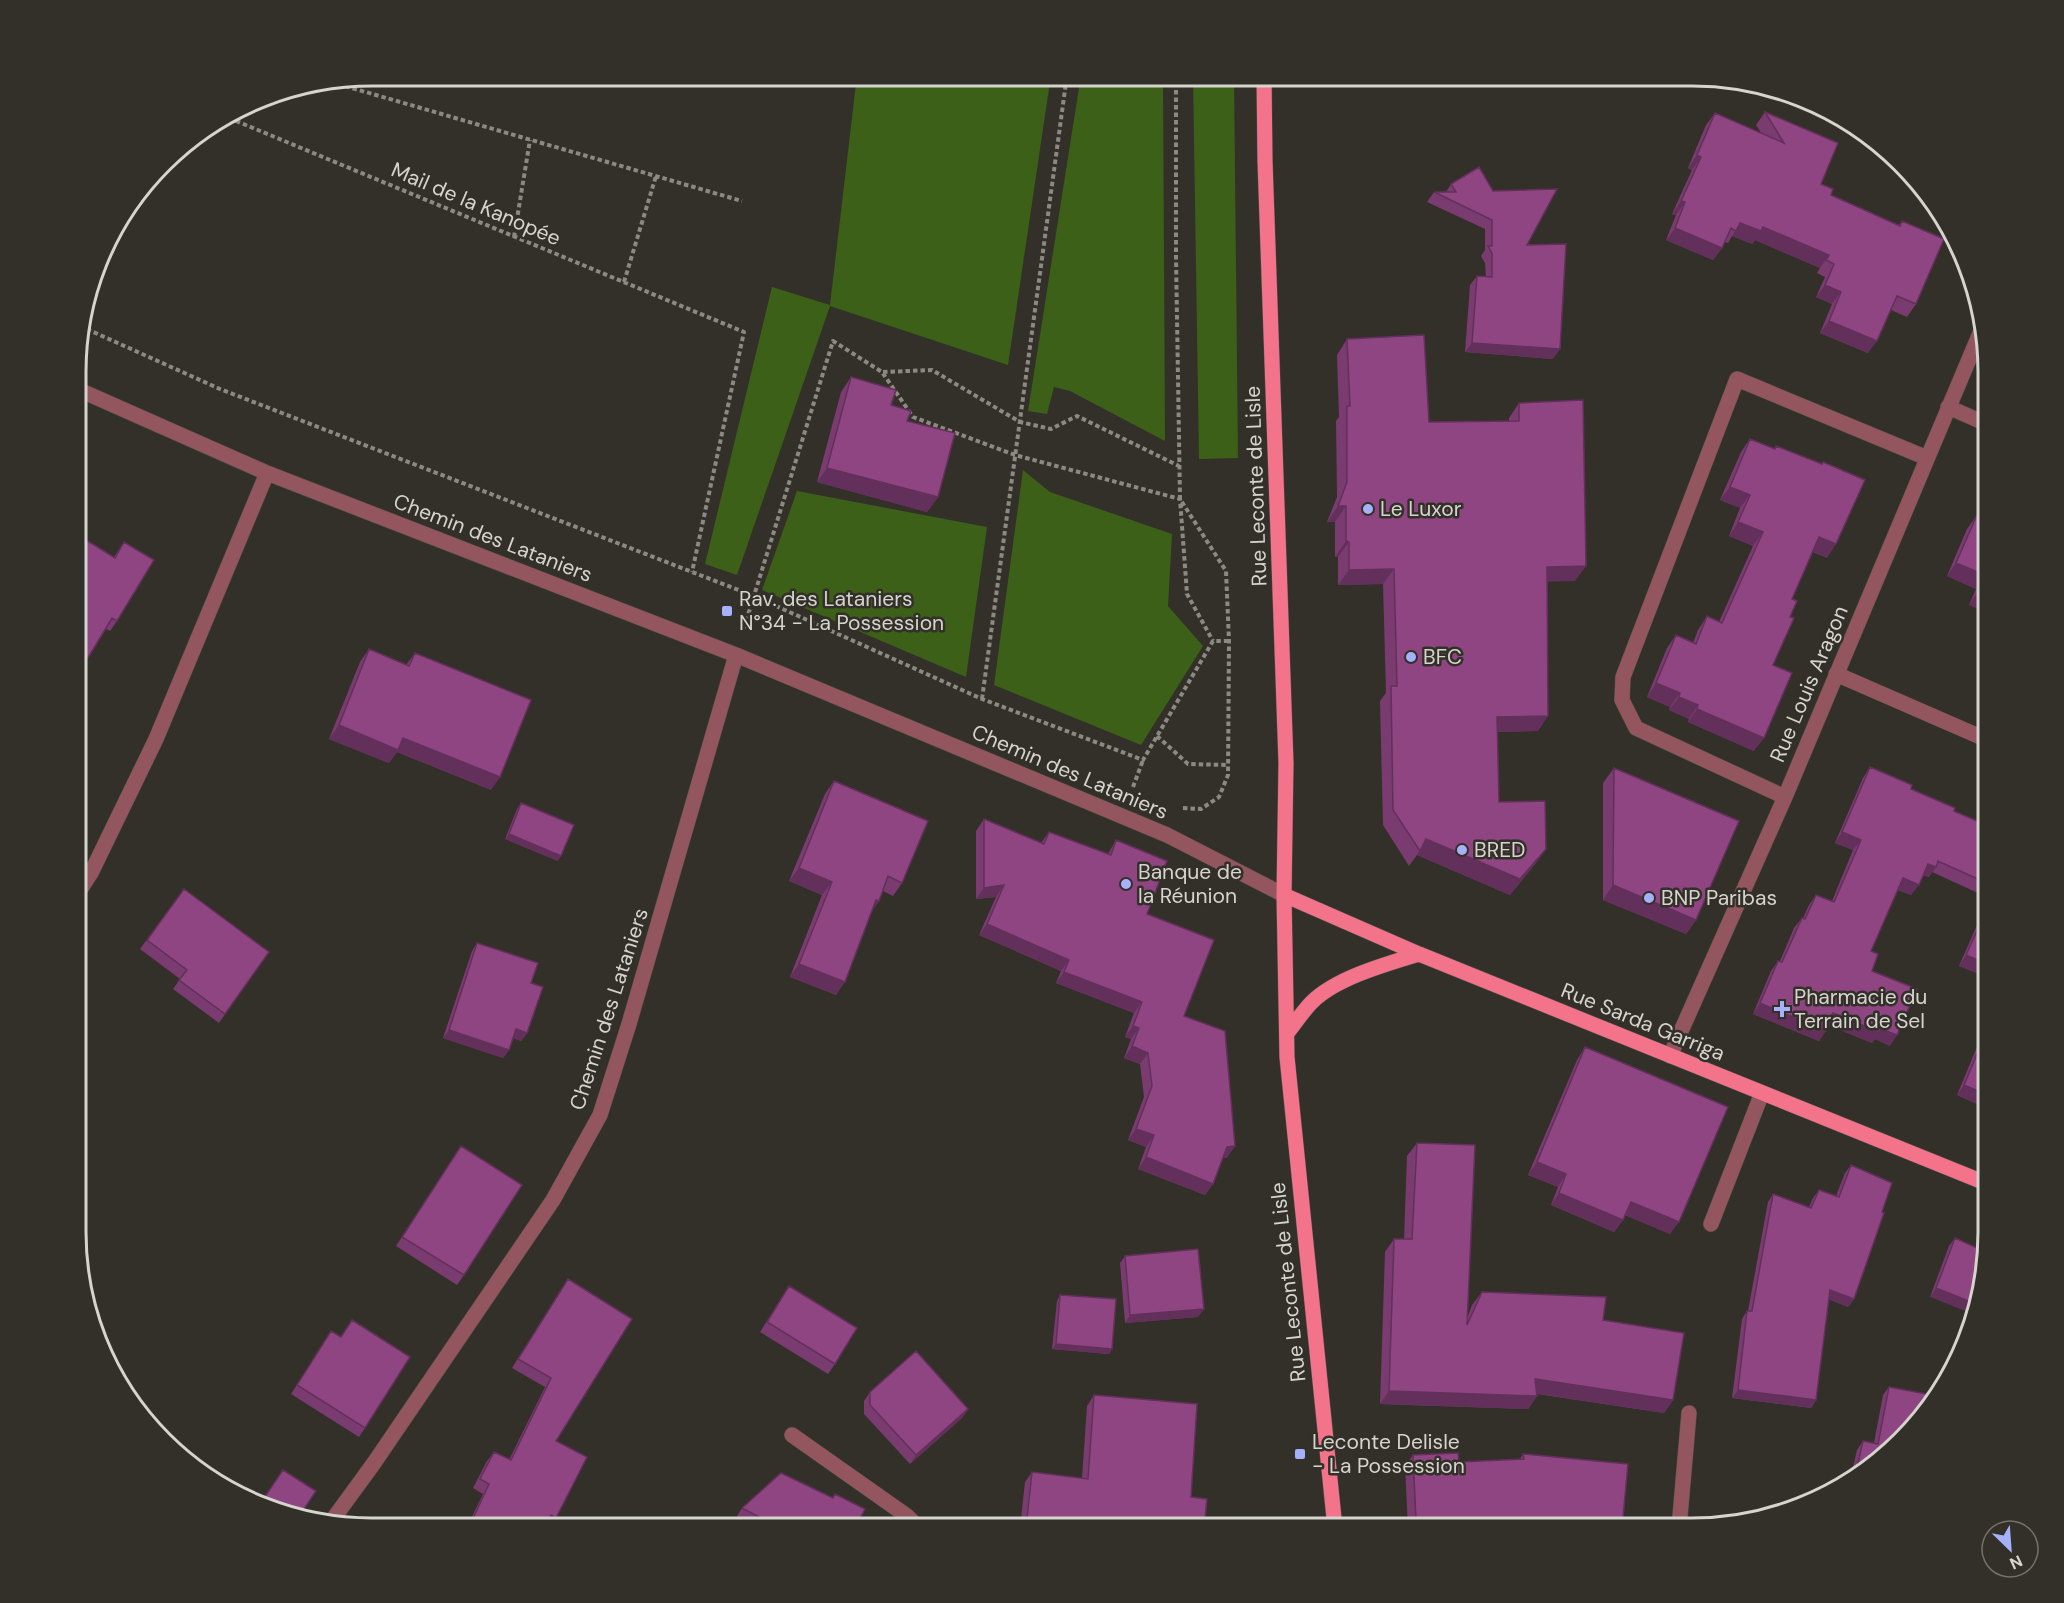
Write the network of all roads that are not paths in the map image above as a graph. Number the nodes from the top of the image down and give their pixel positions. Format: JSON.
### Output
{"nodes":[{"id":1,"x":1264,"y":86,"type":"edge"},
{"id":2,"x":1977,"y":341,"type":"edge"},
{"id":3,"x":86,"y":393,"type":"edge"},
{"id":4,"x":1948,"y":407,"type":"junction"},
{"id":5,"x":1978,"y":420,"type":"edge"},
{"id":6,"x":1927,"y":458,"type":"junction"},
{"id":7,"x":267,"y":473,"type":"junction"},
{"id":8,"x":736,"y":655,"type":"junction"},
{"id":9,"x":1836,"y":674,"type":"junction"},
{"id":10,"x":1978,"y":736,"type":"edge"},
{"id":11,"x":1785,"y":797,"type":"junction"},
{"id":12,"x":86,"y":881,"type":"edge"},
{"id":13,"x":1284,"y":895,"type":"junction"},
{"id":14,"x":1419,"y":954,"type":"junction"},
{"id":15,"x":1288,"y":1032,"type":"junction"},
{"id":16,"x":1670,"y":1056,"type":"junction"},
{"id":17,"x":1762,"y":1093,"type":"junction"},
{"id":18,"x":1978,"y":1180,"type":"edge"},
{"id":19,"x":1711,"y":1224,"type":"dead end"},
{"id":20,"x":1689,"y":1413,"type":"dead end"},
{"id":21,"x":792,"y":1436,"type":"dead end"},
{"id":22,"x":336,"y":1515,"type":"edge"},
{"id":23,"x":909,"y":1518,"type":"edge"},
{"id":24,"x":1334,"y":1518,"type":"edge"},
{"id":25,"x":1680,"y":1518,"type":"edge"}],
"edges":[{"from":1,"to":13,"type":"main road","name":"Rue Leconte de Lisle"},
{"from":2,"to":4,"type":"street","name":"Rue Louis Aragon"},
{"from":3,"to":7,"type":"street","name":"Chemin des Lataniers"},
{"from":4,"to":5,"type":"street"},
{"from":4,"to":6,"type":"street","name":"Rue Louis Aragon"},
{"from":6,"to":9,"type":"street","name":"Rue Louis Aragon"},
{"from":6,"to":11,"type":"street"},
{"from":7,"to":8,"type":"street","name":"Chemin des Lataniers"},
{"from":7,"to":12,"type":"street"},
{"from":8,"to":13,"type":"street","name":"Chemin des Lataniers"},
{"from":8,"to":22,"type":"street","name":"Chemin des Lataniers"},
{"from":9,"to":10,"type":"street"},
{"from":9,"to":11,"type":"street","name":"Rue Louis Aragon"},
{"from":11,"to":16,"type":"street","name":"Rue Louis Aragon"},
{"from":13,"to":14,"type":"main road","name":"Rue Sarda Garriga"},
{"from":13,"to":15,"type":"main road","name":"Rue Leconte de Lisle"},
{"from":14,"to":15,"type":"main road"},
{"from":14,"to":16,"type":"main road","name":"Rue Sarda Garriga"},
{"from":15,"to":24,"type":"main road","name":"Rue Leconte de Lisle"},
{"from":16,"to":17,"type":"main road","name":"Rue Sarda Garriga"},
{"from":17,"to":18,"type":"main road","name":"Rue Sarda Garriga"},
{"from":17,"to":19,"type":"street"},
{"from":20,"to":25,"type":"street"},
{"from":21,"to":23,"type":"street"}]}
